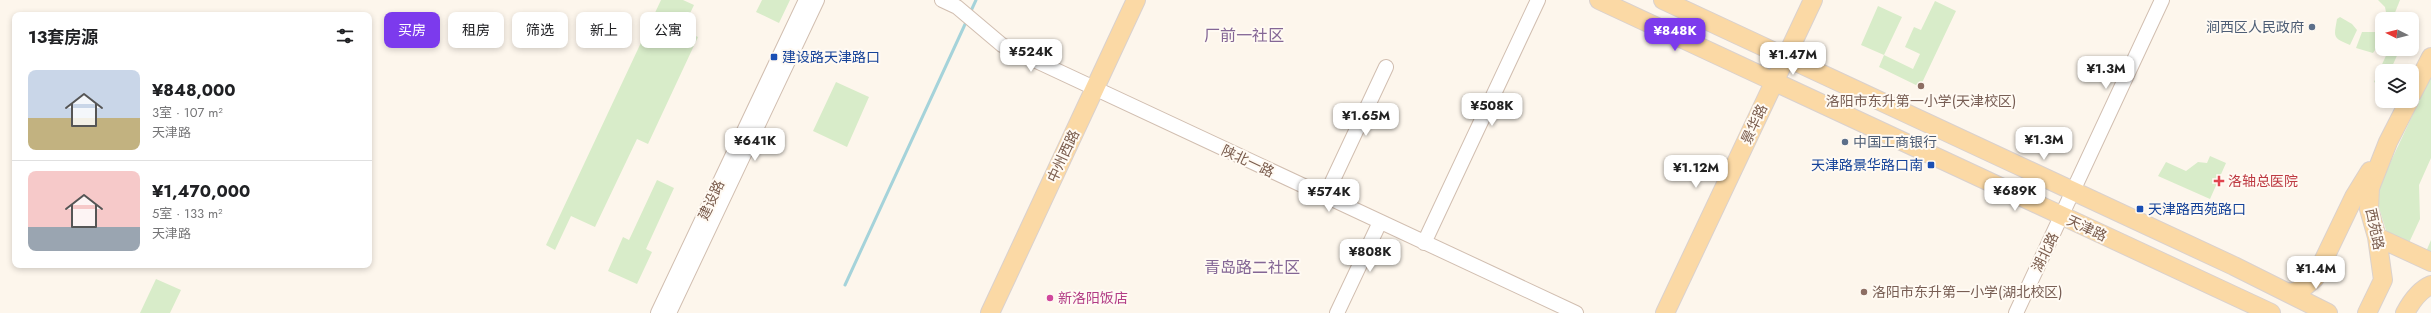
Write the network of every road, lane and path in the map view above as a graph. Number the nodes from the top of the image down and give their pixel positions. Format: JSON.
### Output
{"nodes":[{"id":1,"x":806,"y":0,"type":"edge"},
{"id":2,"x":817,"y":0,"type":"edge"},
{"id":3,"x":942,"y":0,"type":"edge"},
{"id":4,"x":1136,"y":0,"type":"edge"},
{"id":5,"x":1145,"y":0,"type":"edge"},
{"id":6,"x":1538,"y":0,"type":"edge"},
{"id":7,"x":1599,"y":0,"type":"edge"},
{"id":8,"x":1799,"y":0,"type":"edge"},
{"id":9,"x":1813,"y":0,"type":"edge"},
{"id":10,"x":2162,"y":0,"type":"edge"},
{"id":11,"x":1672,"y":2,"type":"edge"},
{"id":12,"x":1780,"y":55,"type":"junction"},
{"id":13,"x":2431,"y":57,"type":"edge"},
{"id":14,"x":1386,"y":67,"type":"dead end"},
{"id":15,"x":1769,"y":79,"type":"junction"},
{"id":16,"x":2419,"y":80,"type":"edge"},
{"id":17,"x":1098,"y":91,"type":"junction"},
{"id":18,"x":2405,"y":108,"type":"edge"},
{"id":19,"x":2388,"y":142,"type":"junction"},
{"id":20,"x":2074,"y":191,"type":"junction"},
{"id":21,"x":1325,"y":196,"type":"junction"},
{"id":22,"x":2062,"y":216,"type":"junction"},
{"id":23,"x":1380,"y":222,"type":"junction"},
{"id":24,"x":2377,"y":237,"type":"junction"},
{"id":25,"x":1424,"y":243,"type":"junction"},
{"id":26,"x":2431,"y":262,"type":"edge"},
{"id":27,"x":2431,"y":285,"type":"edge"},
{"id":28,"x":2290,"y":293,"type":"junction"},
{"id":29,"x":658,"y":313,"type":"edge"},
{"id":30,"x":669,"y":313,"type":"edge"},
{"id":31,"x":990,"y":313,"type":"edge"},
{"id":32,"x":1000,"y":313,"type":"edge"},
{"id":33,"x":1337,"y":313,"type":"edge"},
{"id":34,"x":1576,"y":313,"type":"edge"},
{"id":35,"x":1655,"y":313,"type":"edge"},
{"id":36,"x":1665,"y":313,"type":"edge"},
{"id":37,"x":2016,"y":313,"type":"edge"},
{"id":38,"x":2271,"y":313,"type":"edge"},
{"id":39,"x":2328,"y":313,"type":"edge"},
{"id":40,"x":2367,"y":313,"type":"edge"},
{"id":41,"x":2405,"y":313,"type":"edge"}],
"edges":[{"from":1,"to":29,"type":"street","name":"建设路"},
{"from":2,"to":30,"type":"street","name":"建设路"},
{"from":3,"to":17,"type":"street","name":"陕北一路"},
{"from":4,"to":17,"type":"main road","name":"中州西路"},
{"from":5,"to":17,"type":"main road","name":"中州西路"},
{"from":6,"to":25,"type":"street"},
{"from":7,"to":15,"type":"main road","name":"天津路"},
{"from":8,"to":12,"type":"main road","name":"景华路"},
{"from":9,"to":12,"type":"main road","name":"景华路"},
{"from":10,"to":20,"type":"street","name":"湖北路"},
{"from":11,"to":12,"type":"main road","name":"天津路"},
{"from":12,"to":15,"type":"main road","name":"景华路"},
{"from":12,"to":20,"type":"main road","name":"天津路"},
{"from":13,"to":16,"type":"main road"},
{"from":14,"to":21,"type":"street"},
{"from":15,"to":22,"type":"main road","name":"天津路"},
{"from":15,"to":35,"type":"main road","name":"景华路"},
{"from":15,"to":36,"type":"main road","name":"景华路"},
{"from":17,"to":21,"type":"street","name":"陕北一路"},
{"from":17,"to":31,"type":"main road","name":"中州西路"},
{"from":17,"to":32,"type":"main road","name":"中州西路"},
{"from":18,"to":19,"type":"main road","name":"西苑路"},
{"from":19,"to":24,"type":"main road","name":"西苑路"},
{"from":19,"to":28,"type":"main road"},
{"from":20,"to":22,"type":"street","name":"湖北路"},
{"from":20,"to":28,"type":"main road","name":"天津路"},
{"from":21,"to":23,"type":"street","name":"陕北一路"},
{"from":22,"to":37,"type":"street","name":"湖北路"},
{"from":22,"to":38,"type":"main road","name":"天津路"},
{"from":23,"to":25,"type":"street","name":"陕北一路"},
{"from":23,"to":33,"type":"street"},
{"from":24,"to":26,"type":"main road"},
{"from":24,"to":40,"type":"main road","name":"西苑路"},
{"from":25,"to":34,"type":"street","name":"陕北一路"},
{"from":27,"to":41,"type":"main road"},
{"from":28,"to":39,"type":"main road","name":"天津路"}]}
